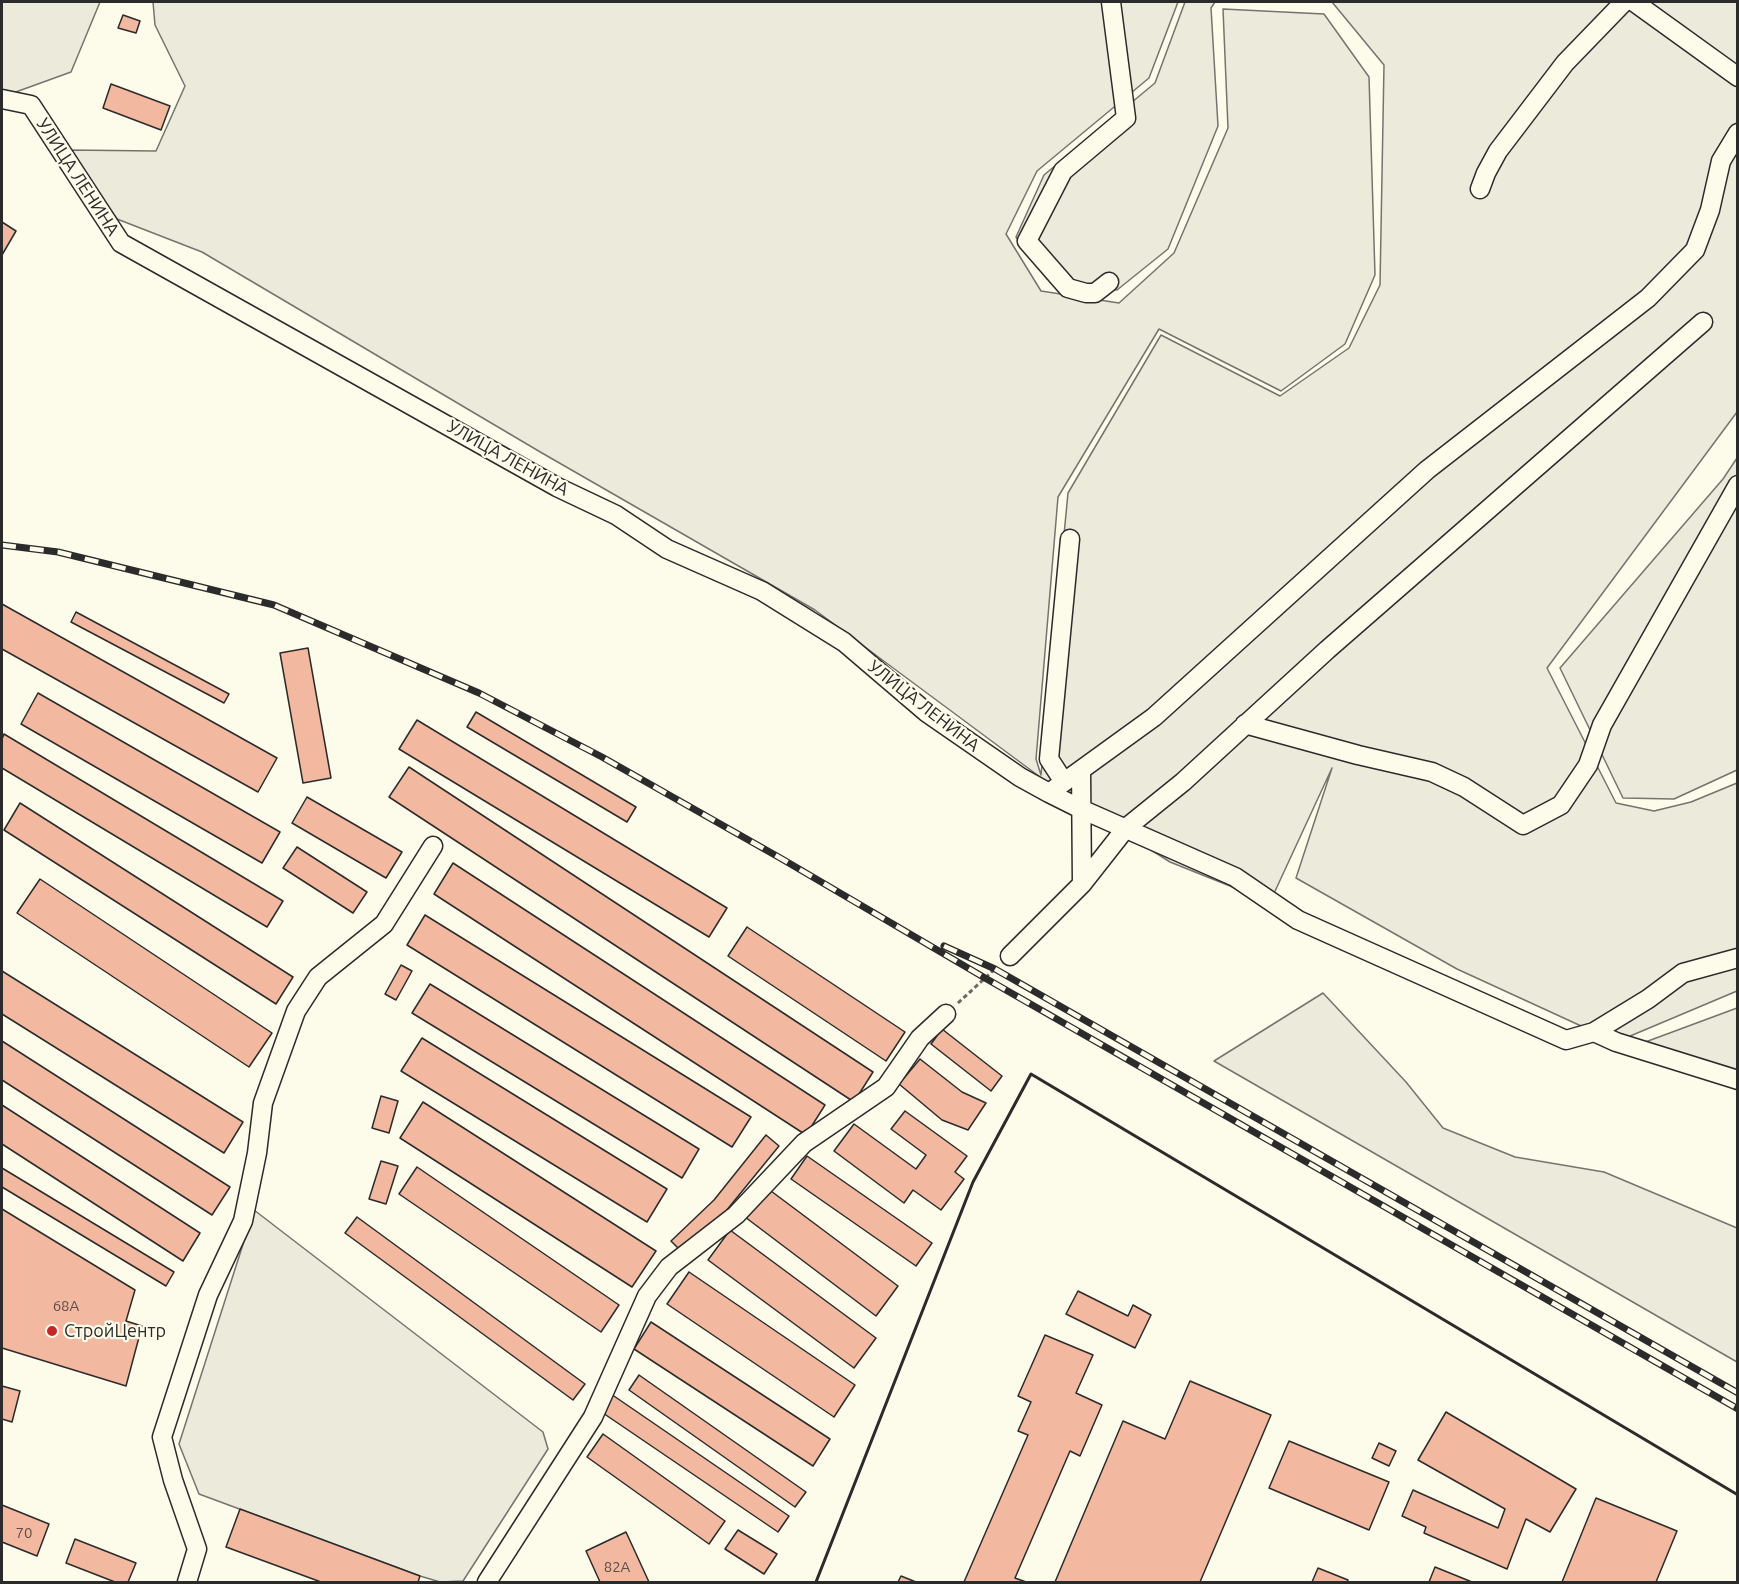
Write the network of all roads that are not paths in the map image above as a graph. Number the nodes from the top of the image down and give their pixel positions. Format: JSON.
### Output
{"nodes":[{"id":1,"x":1111,"y":2,"type":"edge"},
{"id":2,"x":1624,"y":2,"type":"edge"},
{"id":3,"x":1634,"y":2,"type":"edge"},
{"id":4,"x":1737,"y":77,"type":"edge"},
{"id":5,"x":2,"y":99,"type":"edge"},
{"id":6,"x":1737,"y":133,"type":"edge"},
{"id":7,"x":1480,"y":189,"type":"dead end"},
{"id":8,"x":1109,"y":282,"type":"dead end"},
{"id":9,"x":1702,"y":322,"type":"dead end"},
{"id":10,"x":1737,"y":485,"type":"edge"},
{"id":11,"x":1070,"y":539,"type":"dead end"},
{"id":12,"x":1245,"y":724,"type":"junction"},
{"id":13,"x":1081,"y":770,"type":"junction"},
{"id":14,"x":1056,"y":787,"type":"junction"},
{"id":15,"x":1081,"y":809,"type":"junction"},
{"id":16,"x":1126,"y":828,"type":"junction"},
{"id":17,"x":433,"y":846,"type":"dead end"},
{"id":18,"x":1082,"y":884,"type":"junction"},
{"id":19,"x":1010,"y":956,"type":"road end"},
{"id":20,"x":1737,"y":958,"type":"edge"},
{"id":21,"x":945,"y":1014,"type":"road end"},
{"id":22,"x":1594,"y":1032,"type":"junction"},
{"id":23,"x":1737,"y":1080,"type":"edge"},
{"id":24,"x":187,"y":1582,"type":"edge"},
{"id":25,"x":487,"y":1582,"type":"edge"}],
"edges":[{"from":1,"to":8,"type":"street"},
{"from":2,"to":7,"type":"street"},
{"from":3,"to":4,"type":"street"},
{"from":5,"to":14,"type":"street","name":"УЛИЦА ЛЕНИНА"},
{"from":6,"to":13,"type":"street"},
{"from":9,"to":12,"type":"street"},
{"from":10,"to":12,"type":"street"},
{"from":11,"to":14,"type":"street"},
{"from":12,"to":16,"type":"street"},
{"from":13,"to":14,"type":"street"},
{"from":13,"to":15,"type":"street"},
{"from":14,"to":15,"type":"street","name":"УЛИЦА ЛЕНИНА"},
{"from":15,"to":16,"type":"street","name":"УЛИЦА ЛЕНИНА"},
{"from":15,"to":18,"type":"street"},
{"from":16,"to":18,"type":"street"},
{"from":16,"to":22,"type":"street","name":"УЛИЦА ЛЕНИНА"},
{"from":17,"to":24,"type":"street"},
{"from":18,"to":19,"type":"street"},
{"from":20,"to":22,"type":"street","name":"УЛИЦА ЛЕНИНА"},
{"from":21,"to":25,"type":"street"},
{"from":22,"to":23,"type":"street"}]}
